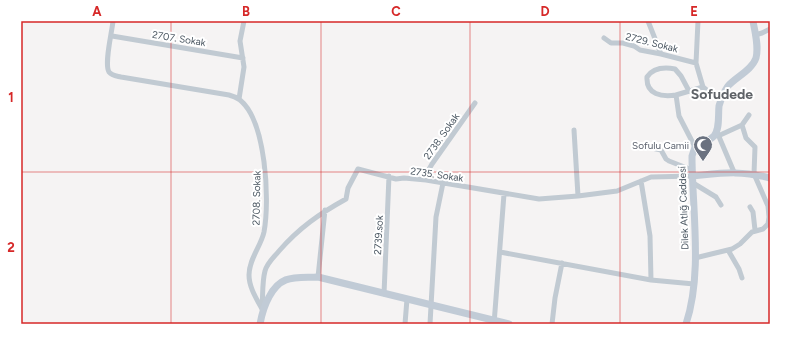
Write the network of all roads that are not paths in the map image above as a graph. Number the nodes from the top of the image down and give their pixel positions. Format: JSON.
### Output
{"nodes":[{"id":1,"x":113,"y":21,"type":"edge"},
{"id":2,"x":244,"y":21,"type":"edge"},
{"id":3,"x":648,"y":21,"type":"edge"},
{"id":4,"x":698,"y":21,"type":"edge"},
{"id":5,"x":753,"y":21,"type":"edge"},
{"id":6,"x":770,"y":29,"type":"edge"},
{"id":7,"x":755,"y":35,"type":"junction"},
{"id":8,"x":112,"y":36,"type":"junction"},
{"id":9,"x":604,"y":38,"type":"dead end"},
{"id":10,"x":661,"y":54,"type":"junction"},
{"id":11,"x":243,"y":58,"type":"junction"},
{"id":12,"x":696,"y":63,"type":"junction"},
{"id":13,"x":704,"y":87,"type":"junction"},
{"id":14,"x":689,"y":91,"type":"junction"},
{"id":15,"x":676,"y":95,"type":"junction"},
{"id":16,"x":239,"y":99,"type":"junction"},
{"id":17,"x":721,"y":100,"type":"junction"},
{"id":18,"x":475,"y":103,"type":"dead end"},
{"id":19,"x":749,"y":115,"type":"dead end"},
{"id":20,"x":742,"y":124,"type":"junction"},
{"id":21,"x":574,"y":130,"type":"dead end"},
{"id":22,"x":717,"y":134,"type":"junction"},
{"id":23,"x":647,"y":147,"type":"dead end"},
{"id":24,"x":696,"y":147,"type":"junction"},
{"id":25,"x":734,"y":172,"type":"junction"},
{"id":26,"x":754,"y":174,"type":"junction"},
{"id":27,"x":389,"y":176,"type":"junction"},
{"id":28,"x":693,"y":176,"type":"junction"},
{"id":29,"x":770,"y":178,"type":"edge"},
{"id":30,"x":426,"y":180,"type":"junction"},
{"id":31,"x":641,"y":181,"type":"junction"},
{"id":32,"x":443,"y":183,"type":"junction"},
{"id":33,"x":504,"y":194,"type":"junction"},
{"id":34,"x":578,"y":196,"type":"junction"},
{"id":35,"x":721,"y":205,"type":"dead end"},
{"id":36,"x":750,"y":207,"type":"dead end"},
{"id":37,"x":325,"y":210,"type":"junction"},
{"id":38,"x":766,"y":227,"type":"junction"},
{"id":39,"x":755,"y":230,"type":"junction"},
{"id":40,"x":770,"y":232,"type":"edge"},
{"id":41,"x":728,"y":250,"type":"junction"},
{"id":42,"x":500,"y":252,"type":"junction"},
{"id":43,"x":695,"y":258,"type":"junction"},
{"id":44,"x":562,"y":263,"type":"junction"},
{"id":45,"x":318,"y":277,"type":"junction"},
{"id":46,"x":742,"y":278,"type":"dead end"},
{"id":47,"x":651,"y":280,"type":"junction"},
{"id":48,"x":694,"y":284,"type":"junction"},
{"id":49,"x":384,"y":294,"type":"junction"},
{"id":50,"x":407,"y":299,"type":"junction"},
{"id":51,"x":432,"y":304,"type":"junction"},
{"id":52,"x":262,"y":310,"type":"junction"},
{"id":53,"x":494,"y":322,"type":"edge"},
{"id":54,"x":260,"y":324,"type":"edge"},
{"id":55,"x":405,"y":324,"type":"edge"},
{"id":56,"x":430,"y":324,"type":"edge"},
{"id":57,"x":509,"y":324,"type":"edge"},
{"id":58,"x":552,"y":324,"type":"edge"},
{"id":59,"x":686,"y":324,"type":"edge"}],
"edges":[{"from":1,"to":8,"type":"street"},
{"from":2,"to":11,"type":"street"},
{"from":3,"to":10,"type":"street"},
{"from":4,"to":12,"type":"street"},
{"from":5,"to":7,"type":"street"},
{"from":6,"to":7,"type":"street"},
{"from":7,"to":17,"type":"street"},
{"from":8,"to":11,"type":"street","name":"2707. Sokak"},
{"from":8,"to":16,"type":"street"},
{"from":9,"to":10,"type":"street","name":"2729. Sokak"},
{"from":10,"to":12,"type":"street","name":"2729. Sokak"},
{"from":11,"to":16,"type":"street"},
{"from":12,"to":13,"type":"street"},
{"from":13,"to":14,"type":"street"},
{"from":13,"to":17,"type":"street"},
{"from":14,"to":15,"type":"street"},
{"from":14,"to":15,"type":"street"},
{"from":15,"to":24,"type":"street"},
{"from":16,"to":52,"type":"street","name":"2708. Sokak"},
{"from":17,"to":22,"type":"street"},
{"from":18,"to":30,"type":"street","name":"2738. Sokak"},
{"from":19,"to":20,"type":"street"},
{"from":20,"to":22,"type":"street"},
{"from":20,"to":26,"type":"street"},
{"from":21,"to":34,"type":"street"},
{"from":22,"to":24,"type":"street"},
{"from":22,"to":25,"type":"street"},
{"from":23,"to":28,"type":"street"},
{"from":24,"to":28,"type":"street","name":"Dilek Atlığ Caddesi"},
{"from":25,"to":26,"type":"street"},
{"from":25,"to":28,"type":"street"},
{"from":26,"to":29,"type":"street"},
{"from":26,"to":38,"type":"street"},
{"from":27,"to":30,"type":"street","name":"2735. Sokak"},
{"from":27,"to":37,"type":"street","name":"2735. Sokak"},
{"from":27,"to":49,"type":"street","name":"2739.sok"},
{"from":28,"to":31,"type":"street","name":"2735. Sokak"},
{"from":28,"to":35,"type":"street"},
{"from":28,"to":43,"type":"street","name":"Dilek Atlığ Caddesi"},
{"from":30,"to":32,"type":"street","name":"2735. Sokak"},
{"from":31,"to":34,"type":"street","name":"2735. Sokak"},
{"from":31,"to":47,"type":"street"},
{"from":32,"to":33,"type":"street","name":"2735. Sokak"},
{"from":32,"to":51,"type":"street"},
{"from":33,"to":34,"type":"street","name":"2735. Sokak"},
{"from":33,"to":42,"type":"street"},
{"from":36,"to":39,"type":"street"},
{"from":37,"to":45,"type":"street"},
{"from":37,"to":52,"type":"street","name":"2735. Sokak"},
{"from":38,"to":39,"type":"street"},
{"from":38,"to":40,"type":"street"},
{"from":39,"to":41,"type":"street"},
{"from":41,"to":43,"type":"street"},
{"from":41,"to":46,"type":"street"},
{"from":42,"to":44,"type":"street"},
{"from":42,"to":53,"type":"street"},
{"from":43,"to":48,"type":"street","name":"Dilek Atlığ Caddesi"},
{"from":44,"to":47,"type":"street"},
{"from":44,"to":58,"type":"street"},
{"from":45,"to":49,"type":"street"},
{"from":45,"to":52,"type":"street"},
{"from":47,"to":48,"type":"street"},
{"from":48,"to":59,"type":"street","name":"Dilek Atlığ Caddesi"},
{"from":49,"to":50,"type":"street"},
{"from":50,"to":51,"type":"street"},
{"from":50,"to":55,"type":"street"},
{"from":51,"to":53,"type":"street"},
{"from":51,"to":56,"type":"street"},
{"from":52,"to":54,"type":"street"},
{"from":53,"to":57,"type":"street"}]}
